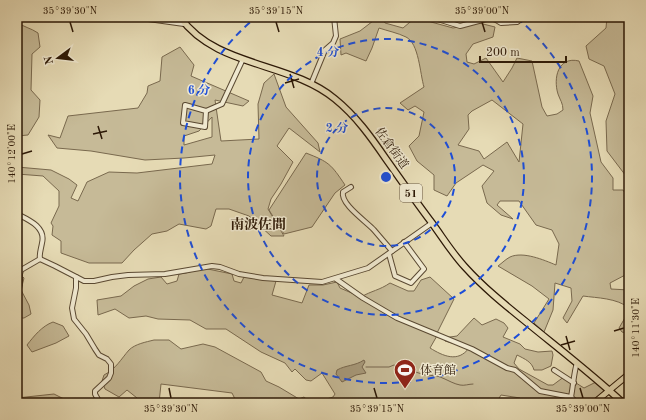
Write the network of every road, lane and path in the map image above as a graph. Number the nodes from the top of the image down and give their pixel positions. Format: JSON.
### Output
{"nodes":[{"id":1,"x":134,"y":17,"type":"edge"},
{"id":2,"x":180,"y":17,"type":"edge"},
{"id":3,"x":334,"y":17,"type":"edge"},
{"id":4,"x":431,"y":17,"type":"edge"},
{"id":5,"x":524,"y":17,"type":"edge"},
{"id":6,"x":553,"y":17,"type":"edge"},
{"id":7,"x":565,"y":17,"type":"edge"},
{"id":8,"x":150,"y":18,"type":"edge"},
{"id":9,"x":184,"y":24,"type":"junction"},
{"id":10,"x":243,"y":59,"type":"junction"},
{"id":11,"x":311,"y":84,"type":"junction"},
{"id":12,"x":206,"y":111,"type":"junction"},
{"id":13,"x":351,"y":186,"type":"dead end"},
{"id":14,"x":17,"y":214,"type":"edge"},
{"id":15,"x":432,"y":223,"type":"junction"},
{"id":16,"x":404,"y":242,"type":"junction"},
{"id":17,"x":390,"y":253,"type":"junction"},
{"id":18,"x":40,"y":260,"type":"junction"},
{"id":19,"x":76,"y":277,"type":"junction"},
{"id":20,"x":336,"y":279,"type":"junction"},
{"id":21,"x":17,"y":299,"type":"edge"},
{"id":22,"x":577,"y":363,"type":"junction"},
{"id":23,"x":554,"y":370,"type":"dead end"},
{"id":24,"x":629,"y":374,"type":"edge"},
{"id":25,"x":574,"y":383,"type":"junction"},
{"id":26,"x":609,"y":391,"type":"junction"},
{"id":27,"x":571,"y":396,"type":"junction"},
{"id":28,"x":100,"y":403,"type":"edge"},
{"id":29,"x":577,"y":403,"type":"edge"},
{"id":30,"x":594,"y":403,"type":"edge"},
{"id":31,"x":622,"y":403,"type":"edge"}],
"edges":[{"from":1,"to":8,"type":"street"},
{"from":2,"to":9,"type":"highway","name":"佐倉街道","number":"51"},
{"from":3,"to":11,"type":"street"},
{"from":4,"to":5,"type":"street"},
{"from":6,"to":7,"type":"street"},
{"from":8,"to":9,"type":"street"},
{"from":9,"to":10,"type":"highway","name":"佐倉街道","number":"51"},
{"from":10,"to":11,"type":"highway","name":"佐倉街道","number":"51"},
{"from":10,"to":12,"type":"street"},
{"from":11,"to":15,"type":"highway","name":"佐倉街道","number":"51"},
{"from":12,"to":12,"type":"street"},
{"from":13,"to":17,"type":"street"},
{"from":14,"to":18,"type":"street"},
{"from":15,"to":16,"type":"street"},
{"from":15,"to":22,"type":"highway","name":"佐倉街道","number":"51"},
{"from":16,"to":17,"type":"street"},
{"from":16,"to":17,"type":"street"},
{"from":17,"to":20,"type":"street"},
{"from":18,"to":19,"type":"street"},
{"from":18,"to":21,"type":"street"},
{"from":19,"to":20,"type":"street"},
{"from":19,"to":28,"type":"street"},
{"from":20,"to":27,"type":"street"},
{"from":22,"to":25,"type":"street"},
{"from":22,"to":26,"type":"highway","name":"佐倉街道","number":"51"},
{"from":23,"to":25,"type":"street"},
{"from":24,"to":26,"type":"main road"},
{"from":25,"to":27,"type":"street"},
{"from":26,"to":30,"type":"main road"},
{"from":26,"to":31,"type":"highway","name":"佐倉街道","number":"51"},
{"from":27,"to":29,"type":"street"}]}
